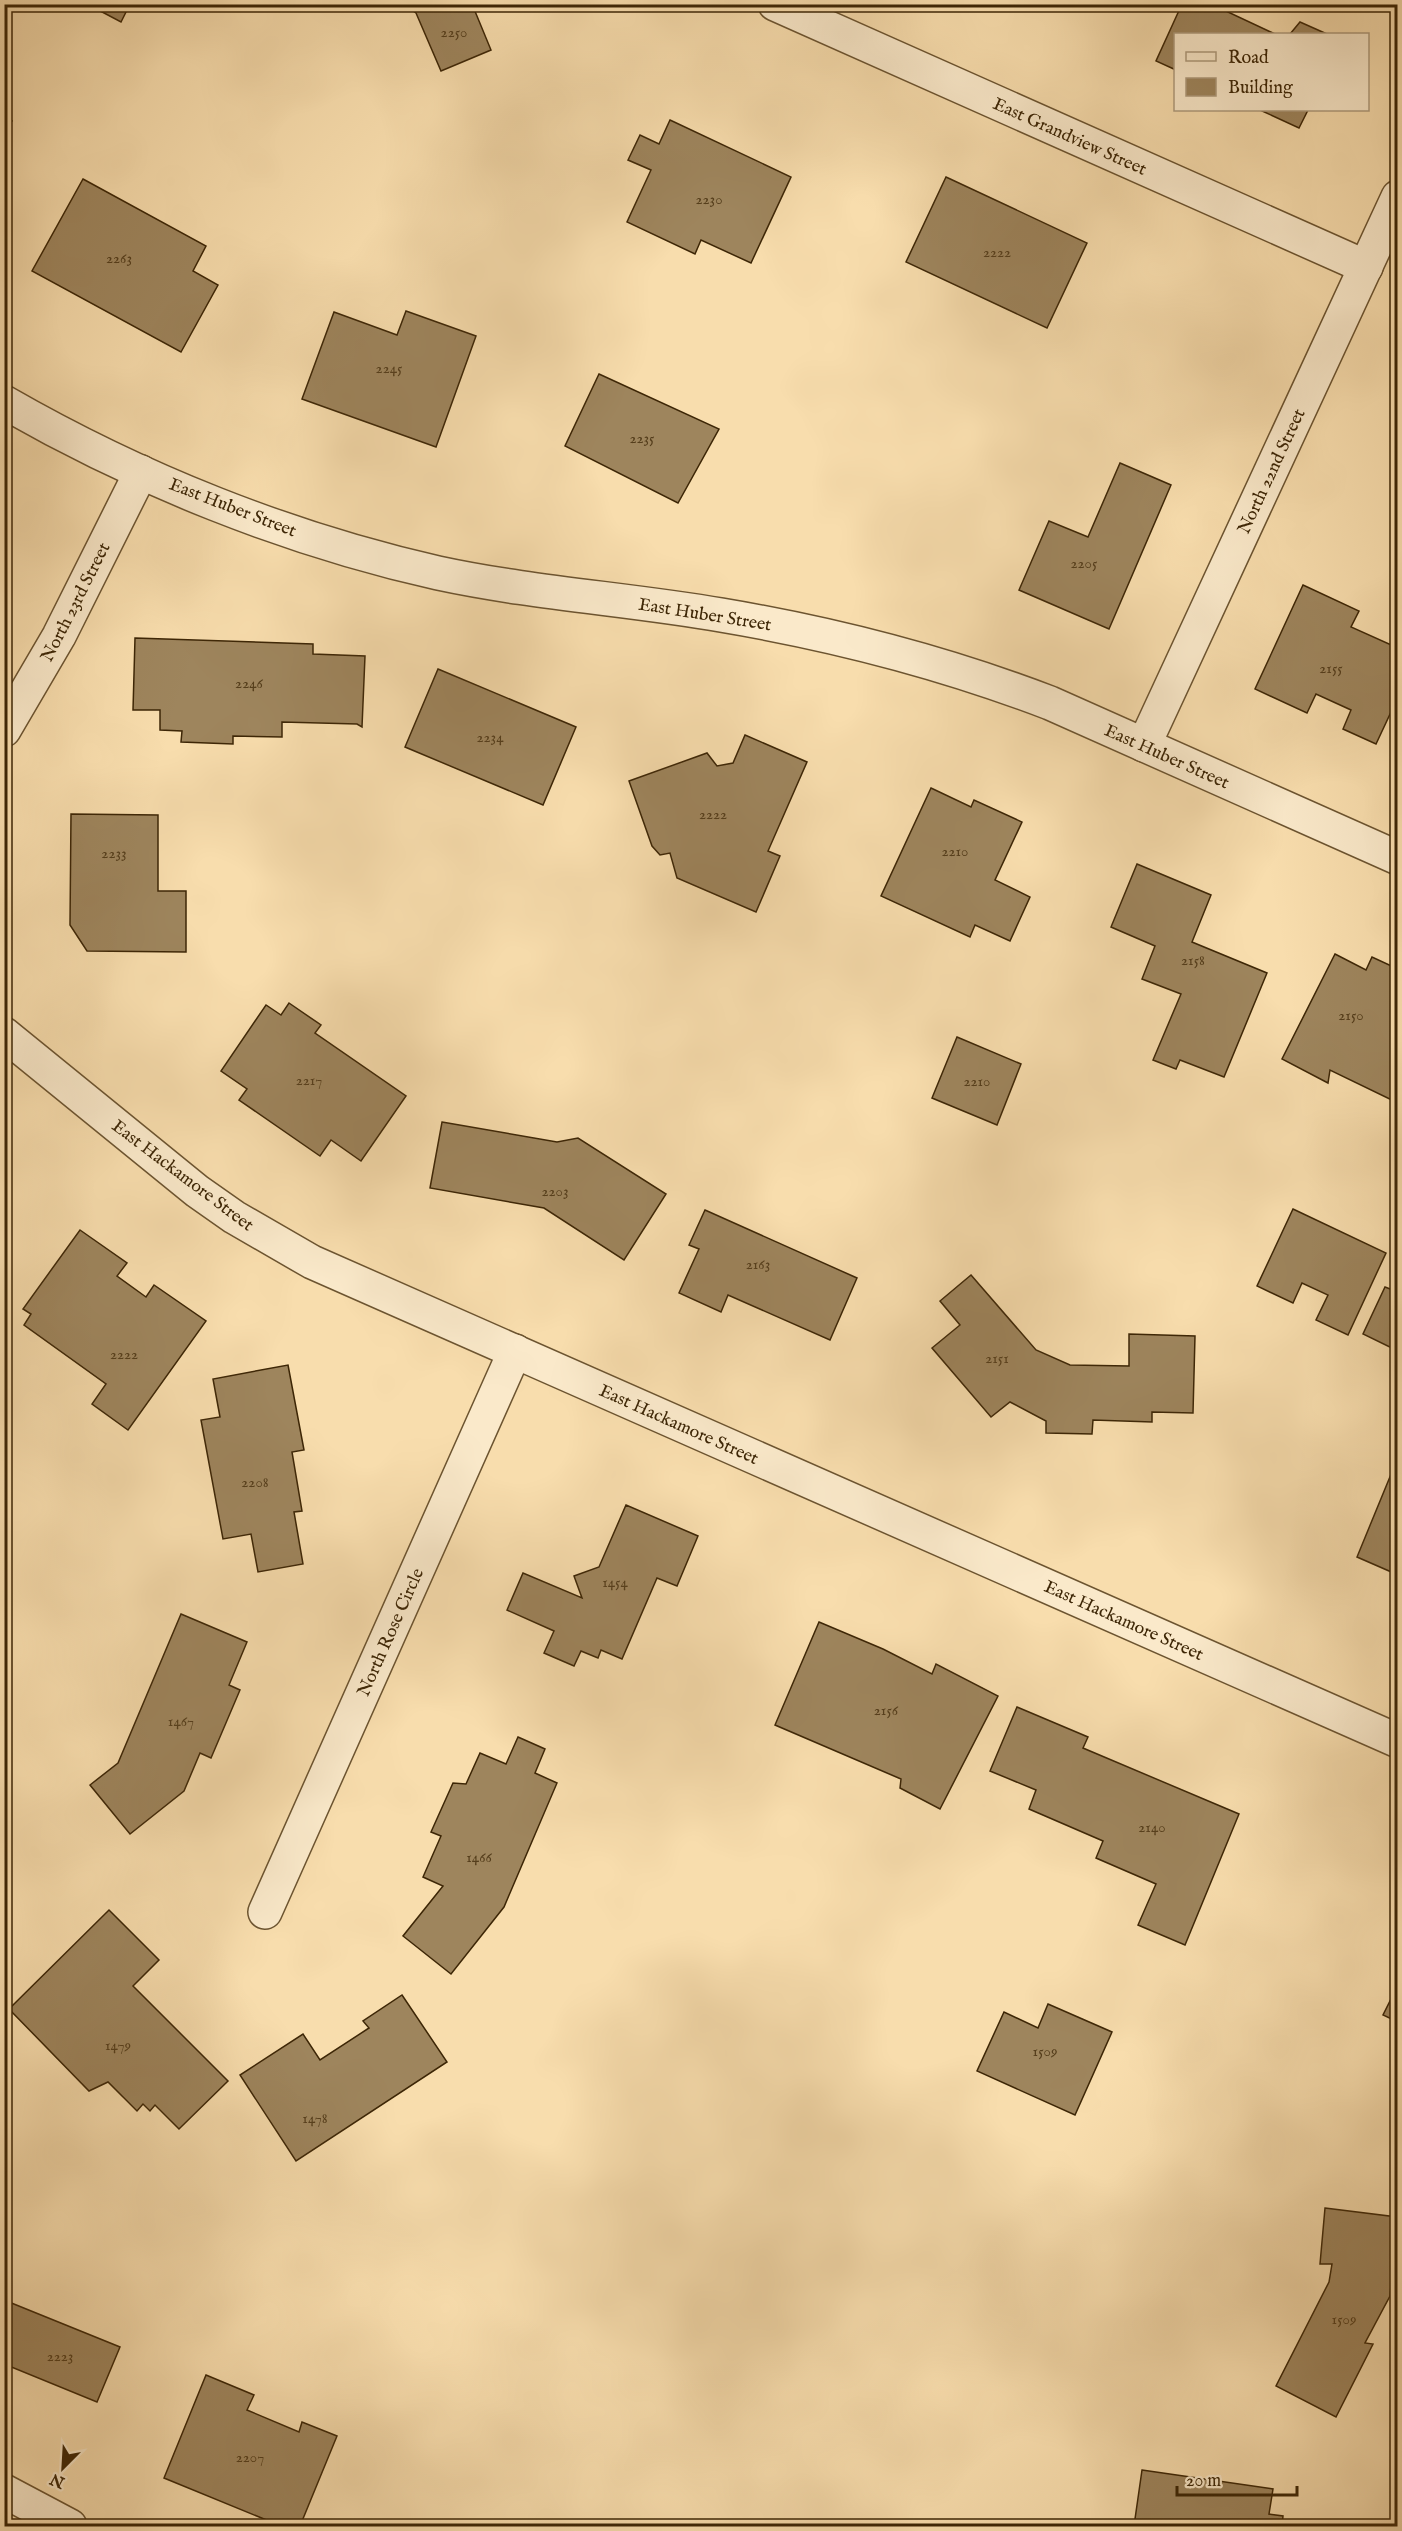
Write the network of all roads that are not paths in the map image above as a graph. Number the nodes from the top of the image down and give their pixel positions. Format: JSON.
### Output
{"nodes":[{"id":1,"x":775,"y":4,"type":"edge"},
{"id":2,"x":1398,"y":197,"type":"edge"},
{"id":3,"x":1366,"y":267,"type":"junction"},
{"id":4,"x":4,"y":402,"type":"edge"},
{"id":5,"x":141,"y":472,"type":"junction"},
{"id":6,"x":4,"y":730,"type":"edge"},
{"id":7,"x":1144,"y":745,"type":"junction"},
{"id":8,"x":1398,"y":858,"type":"edge"},
{"id":9,"x":4,"y":1034,"type":"edge"},
{"id":10,"x":515,"y":1351,"type":"junction"},
{"id":11,"x":1398,"y":1742,"type":"edge"},
{"id":12,"x":265,"y":1912,"type":"dead end"},
{"id":13,"x":4,"y":2491,"type":"edge"},
{"id":14,"x":70,"y":2526,"type":"edge"}],
"edges":[{"from":1,"to":3,"type":"street","name":"East Grandview Street"},
{"from":2,"to":3,"type":"street","name":"North 22nd Street"},
{"from":3,"to":7,"type":"street","name":"North 22nd Street"},
{"from":4,"to":5,"type":"street","name":"East Huber Street"},
{"from":5,"to":6,"type":"street","name":"North 23rd Street"},
{"from":5,"to":7,"type":"street","name":"East Huber Street"},
{"from":7,"to":8,"type":"street","name":"East Huber Street"},
{"from":9,"to":10,"type":"street","name":"East Hackamore Street"},
{"from":10,"to":11,"type":"street","name":"East Hackamore Street"},
{"from":10,"to":12,"type":"street","name":"North Rose Circle"},
{"from":13,"to":14,"type":"street"}]}
